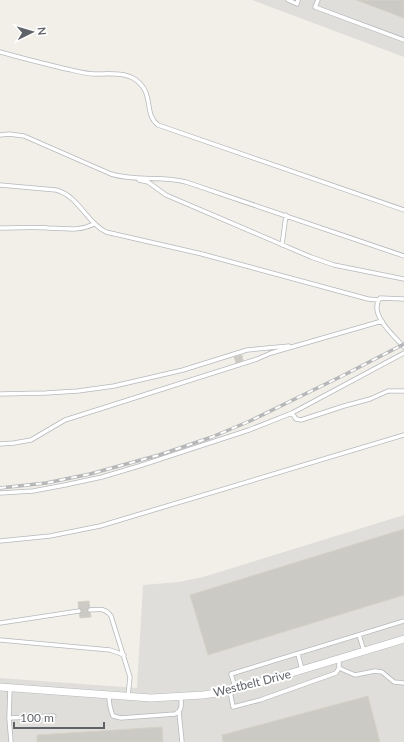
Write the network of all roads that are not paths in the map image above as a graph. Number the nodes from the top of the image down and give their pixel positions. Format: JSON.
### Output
{"nodes":[{"id":1,"x":288,"y":0,"type":"edge"},
{"id":2,"x":298,"y":0,"type":"edge"},
{"id":3,"x":318,"y":0,"type":"edge"},
{"id":4,"x":404,"y":40,"type":"edge"},
{"id":5,"x":0,"y":52,"type":"edge"},
{"id":6,"x":0,"y":135,"type":"edge"},
{"id":7,"x":136,"y":179,"type":"junction"},
{"id":8,"x":0,"y":185,"type":"edge"},
{"id":9,"x":404,"y":210,"type":"edge"},
{"id":10,"x":286,"y":215,"type":"junction"},
{"id":11,"x":94,"y":224,"type":"junction"},
{"id":12,"x":0,"y":228,"type":"edge"},
{"id":13,"x":282,"y":244,"type":"junction"},
{"id":14,"x":404,"y":256,"type":"edge"},
{"id":15,"x":404,"y":279,"type":"edge"},
{"id":16,"x":404,"y":299,"type":"edge"},
{"id":17,"x":379,"y":300,"type":"junction"},
{"id":18,"x":382,"y":321,"type":"junction"},
{"id":19,"x":297,"y":345,"type":"junction"},
{"id":20,"x":404,"y":347,"type":"edge"},
{"id":21,"x":404,"y":353,"type":"edge"},
{"id":22,"x":404,"y":391,"type":"edge"},
{"id":23,"x":0,"y":394,"type":"edge"},
{"id":24,"x":292,"y":413,"type":"junction"},
{"id":25,"x":404,"y":435,"type":"edge"},
{"id":26,"x":0,"y":444,"type":"edge"},
{"id":27,"x":0,"y":493,"type":"edge"},
{"id":28,"x":0,"y":541,"type":"edge"},
{"id":29,"x":90,"y":610,"type":"dead end"},
{"id":30,"x":79,"y":611,"type":"dead end"},
{"id":31,"x":404,"y":621,"type":"edge"},
{"id":32,"x":0,"y":623,"type":"edge"},
{"id":33,"x":359,"y":635,"type":"junction"},
{"id":34,"x":404,"y":639,"type":"edge"},
{"id":35,"x":0,"y":640,"type":"edge"},
{"id":36,"x":364,"y":651,"type":"junction"},
{"id":37,"x":298,"y":654,"type":"junction"},
{"id":38,"x":124,"y":655,"type":"junction"},
{"id":39,"x":339,"y":659,"type":"junction"},
{"id":40,"x":339,"y":668,"type":"junction"},
{"id":41,"x":302,"y":670,"type":"junction"},
{"id":42,"x":404,"y":683,"type":"edge"},
{"id":43,"x":0,"y":687,"type":"edge"},
{"id":44,"x":10,"y":688,"type":"junction"},
{"id":45,"x":233,"y":690,"type":"junction"},
{"id":46,"x":109,"y":695,"type":"junction"},
{"id":47,"x":128,"y":697,"type":"junction"},
{"id":48,"x":181,"y":697,"type":"junction"},
{"id":49,"x":177,"y":713,"type":"junction"},
{"id":50,"x":54,"y":716,"type":"dead end"},
{"id":51,"x":9,"y":718,"type":"junction"},
{"id":52,"x":11,"y":742,"type":"edge"},
{"id":53,"x":182,"y":742,"type":"edge"}],
"edges":[{"from":1,"to":2,"type":"lane"},
{"from":3,"to":4,"type":"lane"},
{"from":5,"to":9,"type":"lane"},
{"from":6,"to":7,"type":"lane"},
{"from":7,"to":10,"type":"lane"},
{"from":7,"to":13,"type":"lane"},
{"from":8,"to":11,"type":"lane"},
{"from":10,"to":13,"type":"lane"},
{"from":10,"to":14,"type":"lane"},
{"from":11,"to":12,"type":"lane"},
{"from":11,"to":17,"type":"lane"},
{"from":13,"to":15,"type":"lane"},
{"from":16,"to":17,"type":"lane"},
{"from":17,"to":18,"type":"lane"},
{"from":18,"to":19,"type":"lane"},
{"from":18,"to":20,"type":"lane"},
{"from":19,"to":23,"type":"lane"},
{"from":19,"to":26,"type":"lane"},
{"from":21,"to":24,"type":"lane"},
{"from":22,"to":24,"type":"lane"},
{"from":24,"to":27,"type":"lane"},
{"from":25,"to":28,"type":"lane"},
{"from":29,"to":38,"type":"lane"},
{"from":30,"to":32,"type":"lane"},
{"from":31,"to":33,"type":"lane"},
{"from":33,"to":36,"type":"lane"},
{"from":33,"to":37,"type":"lane"},
{"from":34,"to":36,"type":"street","name":"Westbelt Drive"},
{"from":35,"to":38,"type":"lane"},
{"from":36,"to":39,"type":"street","name":"Westbelt Drive"},
{"from":37,"to":41,"type":"lane"},
{"from":37,"to":45,"type":"lane"},
{"from":38,"to":47,"type":"lane"},
{"from":39,"to":40,"type":"lane"},
{"from":39,"to":41,"type":"street","name":"Westbelt Drive"},
{"from":40,"to":42,"type":"lane"},
{"from":40,"to":45,"type":"lane"},
{"from":41,"to":45,"type":"street","name":"Westbelt Drive"},
{"from":43,"to":44,"type":"street","name":"Westbelt Drive"},
{"from":44,"to":46,"type":"street","name":"Westbelt Drive"},
{"from":44,"to":51,"type":"lane"},
{"from":45,"to":48,"type":"street","name":"Westbelt Drive"},
{"from":46,"to":47,"type":"street","name":"Westbelt Drive"},
{"from":46,"to":49,"type":"lane"},
{"from":47,"to":48,"type":"street","name":"Westbelt Drive"},
{"from":48,"to":49,"type":"lane"},
{"from":49,"to":53,"type":"lane"},
{"from":50,"to":51,"type":"lane"},
{"from":51,"to":52,"type":"lane"}]}
